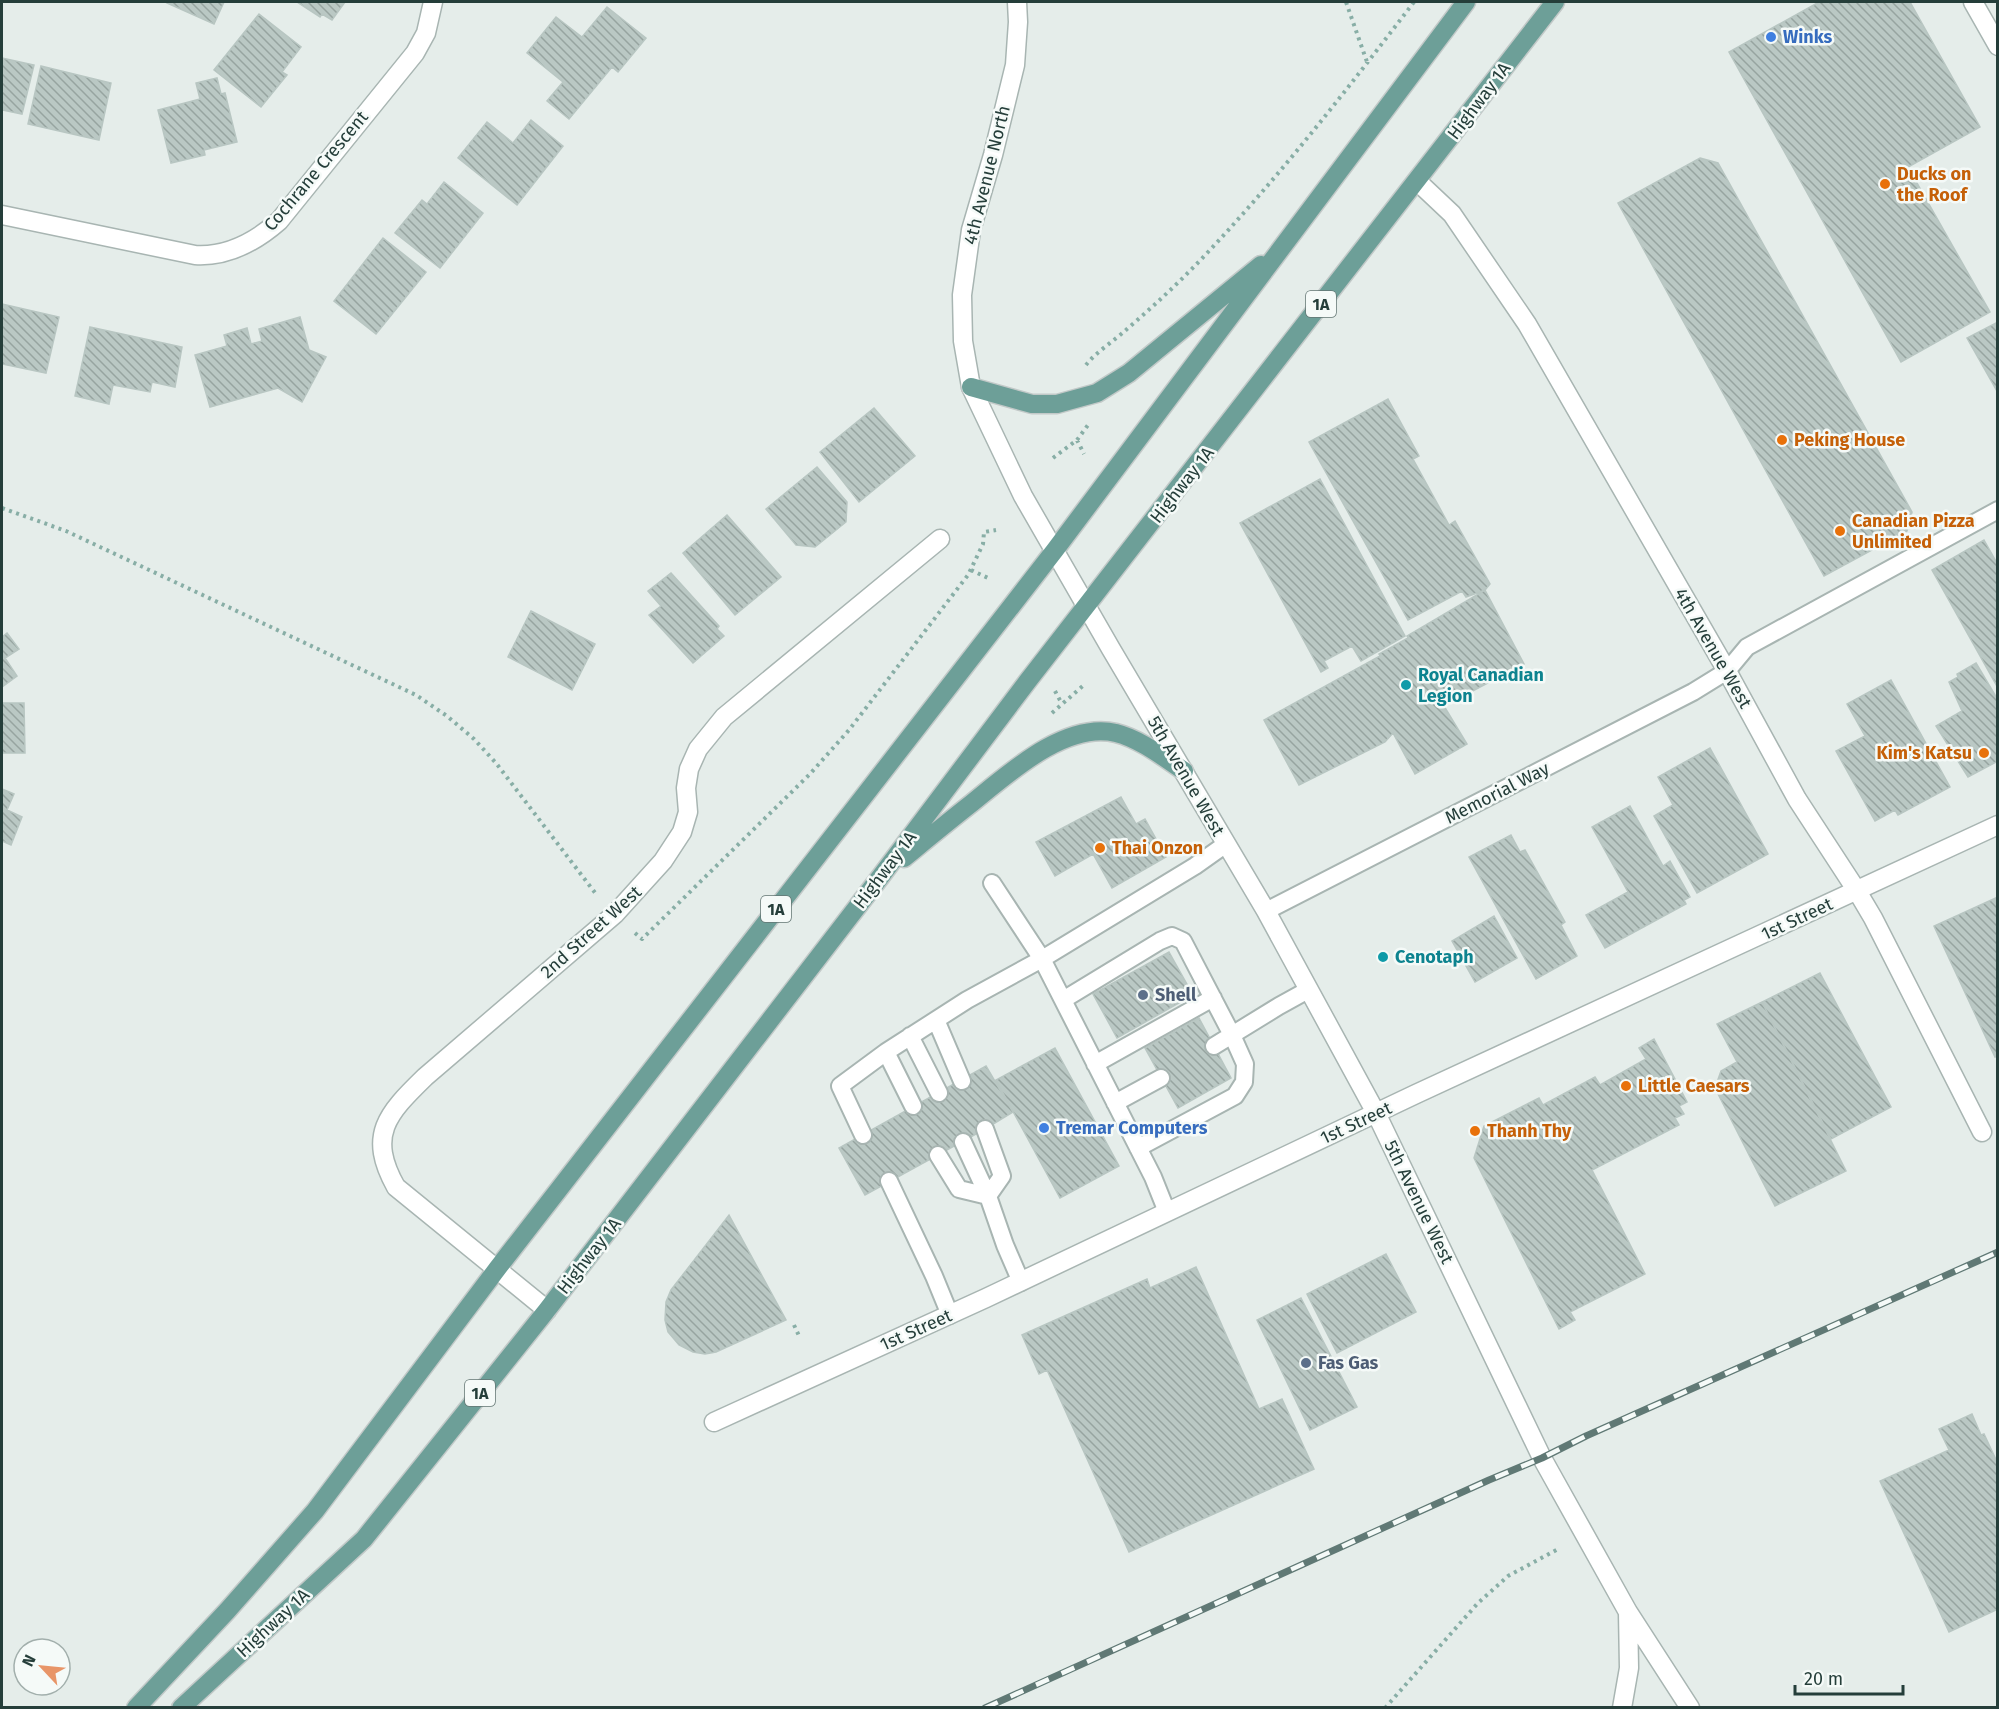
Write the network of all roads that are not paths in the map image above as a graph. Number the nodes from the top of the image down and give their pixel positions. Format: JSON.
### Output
{"nodes":[{"id":1,"x":433,"y":2,"type":"edge"},
{"id":2,"x":1017,"y":2,"type":"edge"},
{"id":3,"x":1466,"y":2,"type":"edge"},
{"id":4,"x":1555,"y":2,"type":"edge"},
{"id":5,"x":1973,"y":2,"type":"edge"},
{"id":6,"x":1998,"y":46,"type":"edge"},
{"id":7,"x":1417,"y":181,"type":"junction"},
{"id":8,"x":2,"y":215,"type":"edge"},
{"id":9,"x":1283,"y":246,"type":"junction"},
{"id":10,"x":971,"y":387,"type":"junction"},
{"id":11,"x":1998,"y":510,"type":"edge"},
{"id":12,"x":940,"y":539,"type":"dead end"},
{"id":13,"x":1055,"y":550,"type":"junction"},
{"id":14,"x":1087,"y":607,"type":"junction"},
{"id":15,"x":1727,"y":671,"type":"junction"},
{"id":16,"x":1184,"y":771,"type":"junction"},
{"id":17,"x":1998,"y":825,"type":"edge"},
{"id":18,"x":1226,"y":844,"type":"junction"},
{"id":19,"x":881,"y":876,"type":"junction"},
{"id":20,"x":992,"y":883,"type":"dead end"},
{"id":21,"x":1857,"y":891,"type":"junction"},
{"id":22,"x":1266,"y":911,"type":"junction"},
{"id":23,"x":1042,"y":960,"type":"junction"},
{"id":24,"x":1308,"y":990,"type":"junction"},
{"id":25,"x":1213,"y":998,"type":"junction"},
{"id":26,"x":1063,"y":1000,"type":"junction"},
{"id":27,"x":936,"y":1020,"type":"junction"},
{"id":28,"x":1232,"y":1035,"type":"junction"},
{"id":29,"x":910,"y":1036,"type":"junction"},
{"id":30,"x":1214,"y":1046,"type":"dead end"},
{"id":31,"x":886,"y":1052,"type":"junction"},
{"id":32,"x":1095,"y":1064,"type":"junction"},
{"id":33,"x":1161,"y":1078,"type":"dead end"},
{"id":34,"x":962,"y":1081,"type":"dead end"},
{"id":35,"x":939,"y":1093,"type":"dead end"},
{"id":36,"x":1115,"y":1103,"type":"junction"},
{"id":37,"x":913,"y":1106,"type":"dead end"},
{"id":38,"x":1376,"y":1113,"type":"junction"},
{"id":39,"x":985,"y":1129,"type":"dead end"},
{"id":40,"x":1982,"y":1132,"type":"dead end"},
{"id":41,"x":863,"y":1135,"type":"dead end"},
{"id":42,"x":963,"y":1142,"type":"dead end"},
{"id":43,"x":1138,"y":1148,"type":"junction"},
{"id":44,"x":938,"y":1155,"type":"dead end"},
{"id":45,"x":889,"y":1181,"type":"dead end"},
{"id":46,"x":988,"y":1196,"type":"junction"},
{"id":47,"x":1167,"y":1212,"type":"junction"},
{"id":48,"x":496,"y":1269,"type":"junction"},
{"id":49,"x":1021,"y":1282,"type":"junction"},
{"id":50,"x":547,"y":1310,"type":"junction"},
{"id":51,"x":950,"y":1314,"type":"junction"},
{"id":52,"x":714,"y":1422,"type":"dead end"},
{"id":53,"x":1628,"y":1612,"type":"junction"},
{"id":54,"x":136,"y":1707,"type":"edge"},
{"id":55,"x":181,"y":1707,"type":"edge"},
{"id":56,"x":1622,"y":1707,"type":"edge"},
{"id":57,"x":1690,"y":1707,"type":"edge"}],
"edges":[{"from":1,"to":8,"type":"street","name":"Cochrane Crescent"},
{"from":2,"to":10,"type":"street","name":"4th Avenue North"},
{"from":3,"to":9,"type":"main road","number":"1A"},
{"from":4,"to":7,"type":"main road","name":"Highway 1A","number":"1A"},
{"from":5,"to":6,"type":"street"},
{"from":7,"to":14,"type":"main road","name":"Highway 1A","number":"1A"},
{"from":7,"to":15,"type":"street","name":"4th Avenue West"},
{"from":9,"to":10,"type":"main road"},
{"from":9,"to":13,"type":"main road","number":"1A"},
{"from":10,"to":13,"type":"street","name":"4th Avenue North"},
{"from":11,"to":15,"type":"lane","name":"Memorial Way"},
{"from":12,"to":48,"type":"street","name":"2nd Street West"},
{"from":13,"to":14,"type":"street","name":"4th Avenue North"},
{"from":13,"to":48,"type":"main road","number":"1A"},
{"from":14,"to":16,"type":"street","name":"5th Avenue West"},
{"from":14,"to":19,"type":"main road","name":"Highway 1A","number":"1A"},
{"from":15,"to":21,"type":"street","name":"4th Avenue West"},
{"from":15,"to":22,"type":"lane","name":"Memorial Way"},
{"from":16,"to":18,"type":"street","name":"5th Avenue West"},
{"from":16,"to":19,"type":"main road"},
{"from":17,"to":21,"type":"street","name":"1st Street"},
{"from":18,"to":22,"type":"street","name":"5th Avenue West"},
{"from":18,"to":23,"type":"lane"},
{"from":19,"to":50,"type":"main road","name":"Highway 1A","number":"1A"},
{"from":20,"to":23,"type":"lane"},
{"from":21,"to":38,"type":"street","name":"1st Street"},
{"from":21,"to":40,"type":"street","name":"4th Avenue West"},
{"from":22,"to":24,"type":"street","name":"5th Avenue West"},
{"from":23,"to":26,"type":"lane"},
{"from":23,"to":27,"type":"lane"},
{"from":24,"to":28,"type":"lane"},
{"from":24,"to":38,"type":"street","name":"5th Avenue West"},
{"from":25,"to":26,"type":"lane"},
{"from":25,"to":28,"type":"lane"},
{"from":25,"to":32,"type":"lane"},
{"from":26,"to":32,"type":"lane"},
{"from":27,"to":29,"type":"lane"},
{"from":27,"to":34,"type":"lane"},
{"from":28,"to":30,"type":"lane"},
{"from":28,"to":43,"type":"lane"},
{"from":29,"to":31,"type":"lane"},
{"from":29,"to":35,"type":"lane"},
{"from":31,"to":37,"type":"lane"},
{"from":31,"to":41,"type":"lane"},
{"from":32,"to":36,"type":"lane"},
{"from":33,"to":36,"type":"lane"},
{"from":36,"to":43,"type":"lane"},
{"from":38,"to":47,"type":"street","name":"1st Street"},
{"from":38,"to":53,"type":"street","name":"5th Avenue West"},
{"from":39,"to":46,"type":"lane"},
{"from":42,"to":46,"type":"lane"},
{"from":43,"to":47,"type":"lane"},
{"from":44,"to":46,"type":"lane"},
{"from":45,"to":51,"type":"lane"},
{"from":46,"to":49,"type":"lane"},
{"from":47,"to":49,"type":"street","name":"1st Street"},
{"from":48,"to":50,"type":"street","name":"2nd Street West"},
{"from":48,"to":54,"type":"main road","number":"1A"},
{"from":49,"to":51,"type":"street","name":"1st Street"},
{"from":50,"to":55,"type":"main road","name":"Highway 1A","number":"1A"},
{"from":51,"to":52,"type":"street","name":"1st Street"},
{"from":53,"to":56,"type":"street"},
{"from":53,"to":57,"type":"street","name":"5th Avenue West"}]}
